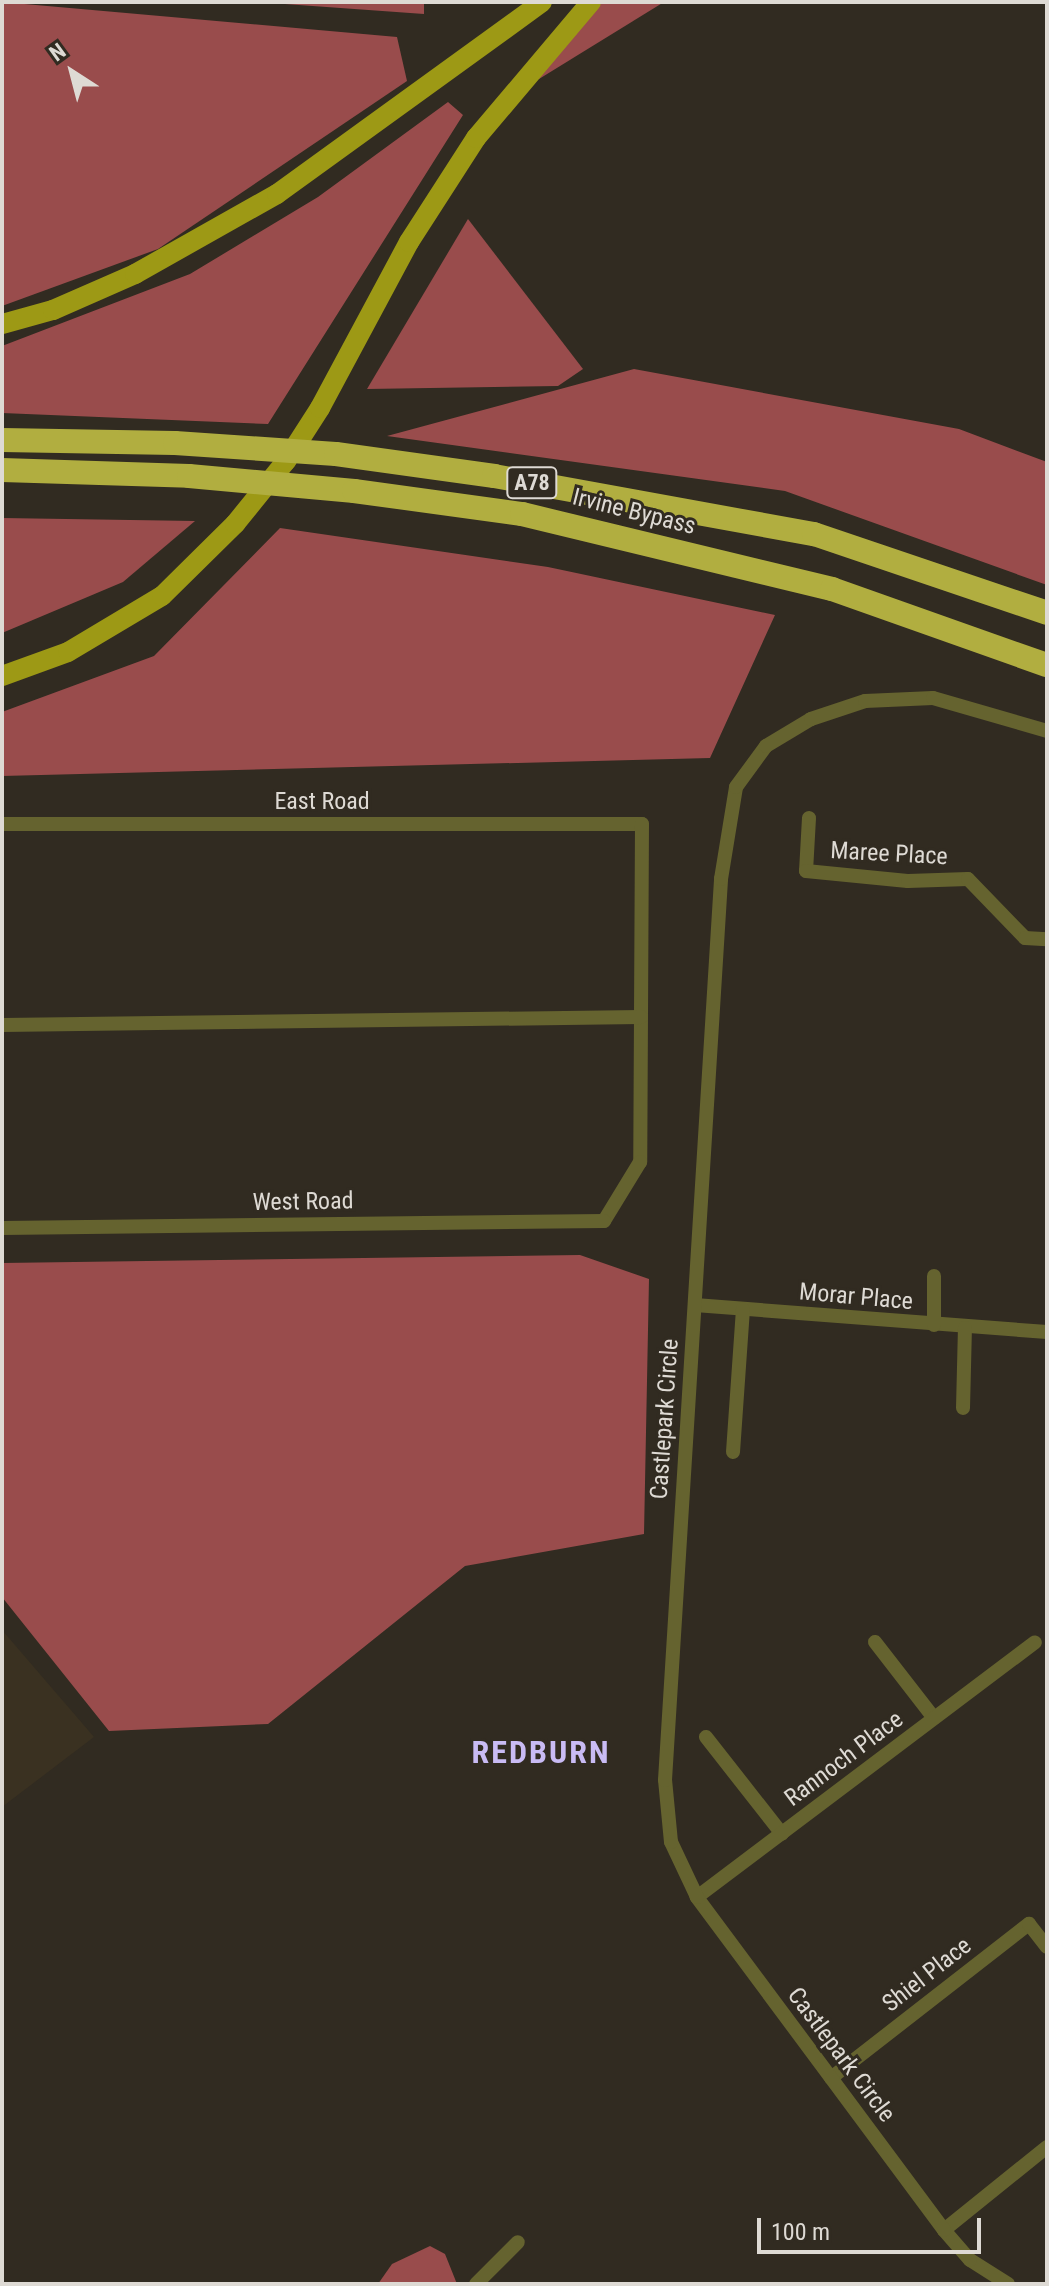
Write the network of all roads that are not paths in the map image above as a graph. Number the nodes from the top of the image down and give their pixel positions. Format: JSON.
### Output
{"nodes":[{"id":1,"x":542,"y":2,"type":"edge"},
{"id":2,"x":591,"y":2,"type":"edge"},
{"id":3,"x":2,"y":324,"type":"edge"},
{"id":4,"x":2,"y":440,"type":"edge"},
{"id":5,"x":10,"y":471,"type":"edge"},
{"id":6,"x":1047,"y":613,"type":"edge"},
{"id":7,"x":1047,"y":665,"type":"edge"},
{"id":8,"x":2,"y":676,"type":"edge"},
{"id":9,"x":1047,"y":731,"type":"edge"},
{"id":10,"x":809,"y":818,"type":"dead end"},
{"id":11,"x":2,"y":824,"type":"edge"},
{"id":12,"x":1047,"y":939,"type":"edge"},
{"id":13,"x":641,"y":1017,"type":"junction"},
{"id":14,"x":2,"y":1025,"type":"edge"},
{"id":15,"x":2,"y":1228,"type":"edge"},
{"id":16,"x":934,"y":1276,"type":"dead end"},
{"id":17,"x":695,"y":1305,"type":"junction"},
{"id":18,"x":743,"y":1309,"type":"junction"},
{"id":19,"x":934,"y":1325,"type":"junction"},
{"id":20,"x":965,"y":1328,"type":"junction"},
{"id":21,"x":1047,"y":1332,"type":"edge"},
{"id":22,"x":963,"y":1408,"type":"dead end"},
{"id":23,"x":733,"y":1452,"type":"dead end"},
{"id":24,"x":875,"y":1642,"type":"dead end"},
{"id":25,"x":1035,"y":1642,"type":"dead end"},
{"id":26,"x":934,"y":1718,"type":"junction"},
{"id":27,"x":706,"y":1737,"type":"dead end"},
{"id":28,"x":782,"y":1834,"type":"junction"},
{"id":29,"x":697,"y":1897,"type":"junction"},
{"id":30,"x":1047,"y":1947,"type":"edge"},
{"id":31,"x":831,"y":2078,"type":"junction"},
{"id":32,"x":1047,"y":2147,"type":"edge"},
{"id":33,"x":944,"y":2230,"type":"junction"},
{"id":34,"x":518,"y":2242,"type":"dead end"},
{"id":35,"x":476,"y":2284,"type":"edge"},
{"id":36,"x":1008,"y":2284,"type":"edge"}],
"edges":[{"from":1,"to":3,"type":"main road"},
{"from":2,"to":8,"type":"main road"},
{"from":4,"to":6,"type":"highway","name":"Irvine Bypass","number":"A78"},
{"from":5,"to":7,"type":"highway","name":"Irvine Bypass","number":"A78"},
{"from":9,"to":17,"type":"street","name":"Castlepark Circle"},
{"from":10,"to":12,"type":"street","name":"Maree Place"},
{"from":11,"to":13,"type":"street","name":"East Road"},
{"from":13,"to":14,"type":"street"},
{"from":13,"to":15,"type":"street","name":"West Road"},
{"from":16,"to":19,"type":"street"},
{"from":17,"to":18,"type":"street","name":"Morar Place"},
{"from":17,"to":29,"type":"street","name":"Castlepark Circle"},
{"from":18,"to":19,"type":"street","name":"Morar Place"},
{"from":18,"to":23,"type":"street"},
{"from":19,"to":20,"type":"street","name":"Morar Place"},
{"from":20,"to":21,"type":"street","name":"Morar Place"},
{"from":20,"to":22,"type":"street"},
{"from":24,"to":26,"type":"street","name":"Rannoch Place"},
{"from":25,"to":26,"type":"street","name":"Rannoch Place"},
{"from":26,"to":28,"type":"street","name":"Rannoch Place"},
{"from":27,"to":28,"type":"street","name":"Rannoch Place"},
{"from":28,"to":29,"type":"street","name":"Rannoch Place"},
{"from":29,"to":31,"type":"street","name":"Castlepark Circle"},
{"from":30,"to":31,"type":"street","name":"Shiel Place"},
{"from":31,"to":33,"type":"street","name":"Castlepark Circle"},
{"from":32,"to":33,"type":"street"},
{"from":33,"to":36,"type":"street","name":"Castlepark Circle"},
{"from":34,"to":35,"type":"street"}]}
